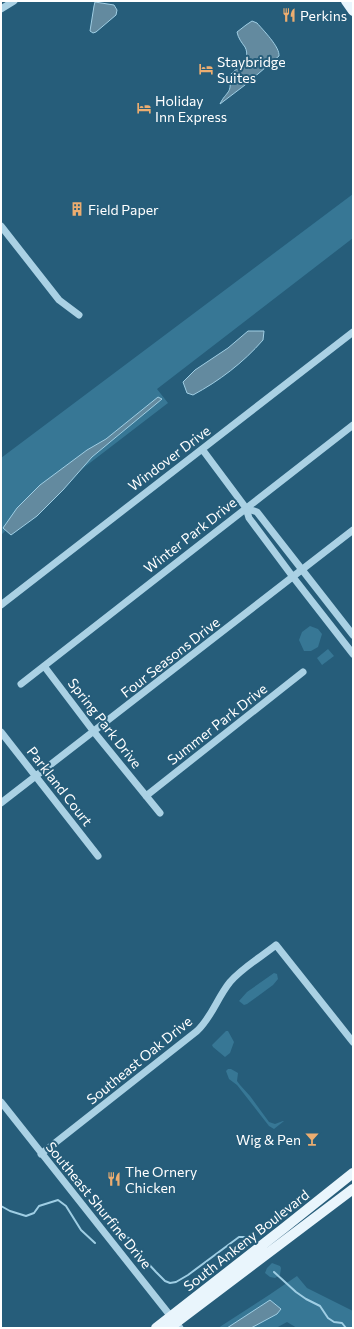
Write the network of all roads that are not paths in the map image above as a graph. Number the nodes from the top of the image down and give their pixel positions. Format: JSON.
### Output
{"nodes":[{"id":1,"x":14,"y":1,"type":"edge"},
{"id":2,"x":346,"y":1,"type":"edge"},
{"id":3,"x":1,"y":9,"type":"edge"},
{"id":4,"x":353,"y":11,"type":"edge"},
{"id":5,"x":1,"y":226,"type":"edge"},
{"id":6,"x":79,"y":315,"type":"dead end"},
{"id":7,"x":353,"y":332,"type":"edge"},
{"id":8,"x":353,"y":425,"type":"edge"},
{"id":9,"x":202,"y":449,"type":"junction"},
{"id":10,"x":246,"y":508,"type":"junction"},
{"id":11,"x":353,"y":530,"type":"edge"},
{"id":12,"x":302,"y":570,"type":"junction"},
{"id":13,"x":293,"y":577,"type":"junction"},
{"id":14,"x":1,"y":605,"type":"edge"},
{"id":15,"x":353,"y":635,"type":"edge"},
{"id":16,"x":353,"y":654,"type":"edge"},
{"id":17,"x":44,"y":666,"type":"junction"},
{"id":18,"x":303,"y":672,"type":"dead end"},
{"id":19,"x":21,"y":684,"type":"dead end"},
{"id":20,"x":1,"y":732,"type":"edge"},
{"id":21,"x":94,"y":732,"type":"junction"},
{"id":22,"x":35,"y":776,"type":"junction"},
{"id":23,"x":146,"y":796,"type":"junction"},
{"id":24,"x":1,"y":803,"type":"edge"},
{"id":25,"x":160,"y":813,"type":"dead end"},
{"id":26,"x":98,"y":856,"type":"dead end"},
{"id":27,"x":353,"y":1042,"type":"edge"},
{"id":28,"x":1,"y":1102,"type":"edge"},
{"id":29,"x":41,"y":1154,"type":"junction"},
{"id":30,"x":353,"y":1172,"type":"edge"},
{"id":31,"x":353,"y":1188,"type":"edge"},
{"id":32,"x":174,"y":1324,"type":"edge"},
{"id":33,"x":156,"y":1328,"type":"edge"}],
"edges":[{"from":1,"to":3,"type":"street"},
{"from":2,"to":4,"type":"main road"},
{"from":5,"to":6,"type":"street"},
{"from":7,"to":9,"type":"street","name":"Windover Drive"},
{"from":8,"to":10,"type":"street","name":"Winter Park Drive"},
{"from":9,"to":10,"type":"street"},
{"from":9,"to":14,"type":"street","name":"Windover Drive"},
{"from":10,"to":12,"type":"street"},
{"from":10,"to":13,"type":"street"},
{"from":10,"to":17,"type":"street","name":"Winter Park Drive"},
{"from":11,"to":12,"type":"street","name":"Four Seasons Drive"},
{"from":12,"to":13,"type":"street","name":"Four Seasons Drive"},
{"from":12,"to":15,"type":"street"},
{"from":13,"to":16,"type":"street"},
{"from":13,"to":21,"type":"street","name":"Four Seasons Drive"},
{"from":17,"to":19,"type":"street","name":"Winter Park Drive"},
{"from":17,"to":21,"type":"street","name":"Spring Park Drive"},
{"from":18,"to":23,"type":"street","name":"Summer Park Drive"},
{"from":20,"to":22,"type":"street","name":"Parkland Court"},
{"from":21,"to":22,"type":"street","name":"Four Seasons Drive"},
{"from":21,"to":23,"type":"street","name":"Spring Park Drive"},
{"from":22,"to":24,"type":"street","name":"Four Seasons Drive"},
{"from":22,"to":26,"type":"street","name":"Parkland Court"},
{"from":23,"to":25,"type":"street","name":"Spring Park Drive"},
{"from":27,"to":29,"type":"street","name":"Southeast Oak Drive"},
{"from":28,"to":29,"type":"street","name":"Southeast Shurfine Drive"},
{"from":29,"to":32,"type":"street","name":"Southeast Shurfine Drive"},
{"from":30,"to":32,"type":"main road","name":"South Ankeny Boulevard"},
{"from":31,"to":32,"type":"main road","name":"South Ankeny Boulevard"},
{"from":32,"to":33,"type":"main road","name":"South Ankeny Boulevard"}]}
